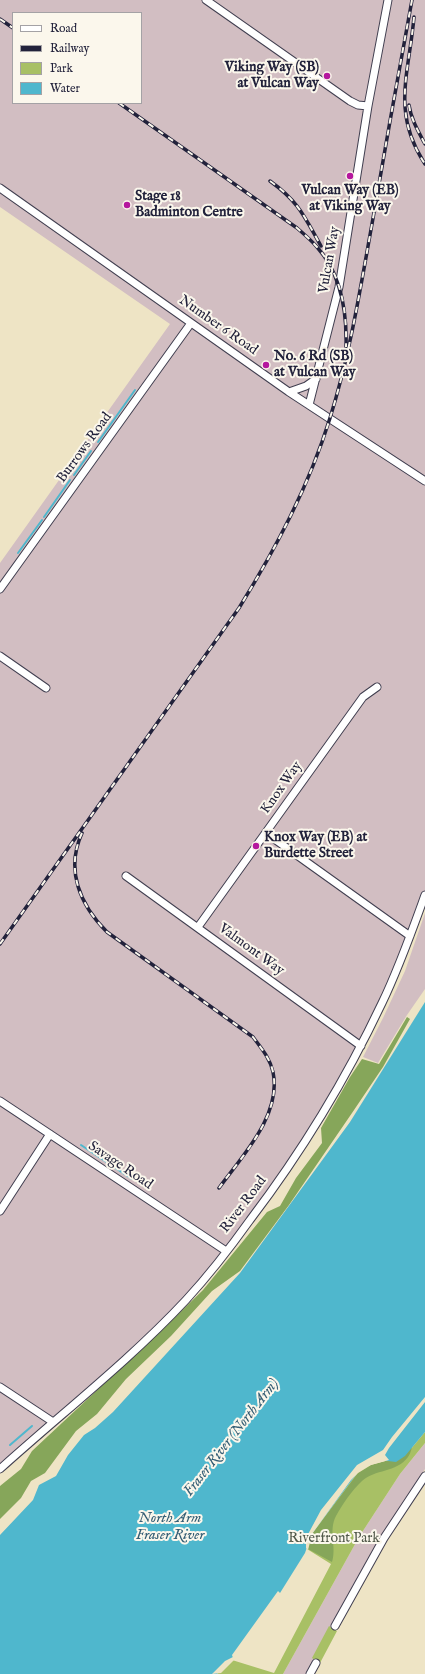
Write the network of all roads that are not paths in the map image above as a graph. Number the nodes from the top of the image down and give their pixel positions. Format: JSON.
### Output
{"nodes":[{"id":1,"x":206,"y":0,"type":"edge"},
{"id":2,"x":388,"y":0,"type":"edge"},
{"id":3,"x":368,"y":106,"type":"junction"},
{"id":4,"x":0,"y":188,"type":"edge"},
{"id":5,"x":191,"y":323,"type":"junction"},
{"id":6,"x":316,"y":379,"type":"junction"},
{"id":7,"x":289,"y":392,"type":"junction"},
{"id":8,"x":309,"y":405,"type":"junction"},
{"id":9,"x":425,"y":480,"type":"edge"},
{"id":10,"x":0,"y":589,"type":"edge"},
{"id":11,"x":0,"y":656,"type":"edge"},
{"id":12,"x":377,"y":687,"type":"dead end"},
{"id":13,"x":46,"y":688,"type":"dead end"},
{"id":14,"x":266,"y":833,"type":"junction"},
{"id":15,"x":126,"y":876,"type":"dead end"},
{"id":16,"x":425,"y":894,"type":"edge"},
{"id":17,"x":198,"y":927,"type":"junction"},
{"id":18,"x":410,"y":936,"type":"junction"},
{"id":19,"x":361,"y":1046,"type":"junction"},
{"id":20,"x":0,"y":1101,"type":"edge"},
{"id":21,"x":50,"y":1134,"type":"junction"},
{"id":22,"x":0,"y":1211,"type":"edge"},
{"id":23,"x":226,"y":1252,"type":"junction"},
{"id":24,"x":0,"y":1387,"type":"edge"},
{"id":25,"x":52,"y":1422,"type":"junction"},
{"id":26,"x":0,"y":1469,"type":"edge"},
{"id":27,"x":425,"y":1476,"type":"edge"},
{"id":28,"x":422,"y":1486,"type":"edge"},
{"id":29,"x":335,"y":1626,"type":"dead end"},
{"id":30,"x":316,"y":1664,"type":"dead end"},
{"id":31,"x":310,"y":1674,"type":"edge"}],
"edges":[{"from":1,"to":3,"type":"street"},
{"from":2,"to":3,"type":"street","name":"Vulcan Way"},
{"from":3,"to":6,"type":"street","name":"Vulcan Way"},
{"from":4,"to":5,"type":"street","name":"Number 6 Road"},
{"from":5,"to":7,"type":"street","name":"Number 6 Road"},
{"from":5,"to":10,"type":"street","name":"Burrows Road"},
{"from":6,"to":7,"type":"street"},
{"from":6,"to":8,"type":"street","name":"Vulcan Way"},
{"from":7,"to":8,"type":"street","name":"Number 6 Road"},
{"from":8,"to":9,"type":"street","name":"Number 6 Road"},
{"from":11,"to":13,"type":"street"},
{"from":12,"to":14,"type":"street","name":"Knox Way"},
{"from":14,"to":17,"type":"street","name":"Knox Way"},
{"from":14,"to":18,"type":"street"},
{"from":15,"to":17,"type":"street","name":"Valmont Way"},
{"from":16,"to":18,"type":"street","name":"River Road"},
{"from":17,"to":19,"type":"street","name":"Valmont Way"},
{"from":18,"to":19,"type":"street","name":"River Road"},
{"from":19,"to":23,"type":"street","name":"River Road"},
{"from":20,"to":21,"type":"street","name":"Savage Road"},
{"from":21,"to":22,"type":"street"},
{"from":21,"to":23,"type":"street","name":"Savage Road"},
{"from":23,"to":25,"type":"street","name":"River Road"},
{"from":24,"to":25,"type":"street"},
{"from":25,"to":26,"type":"street","name":"River Road"},
{"from":27,"to":28,"type":"street"},
{"from":28,"to":29,"type":"street"},
{"from":30,"to":31,"type":"street"}]}
